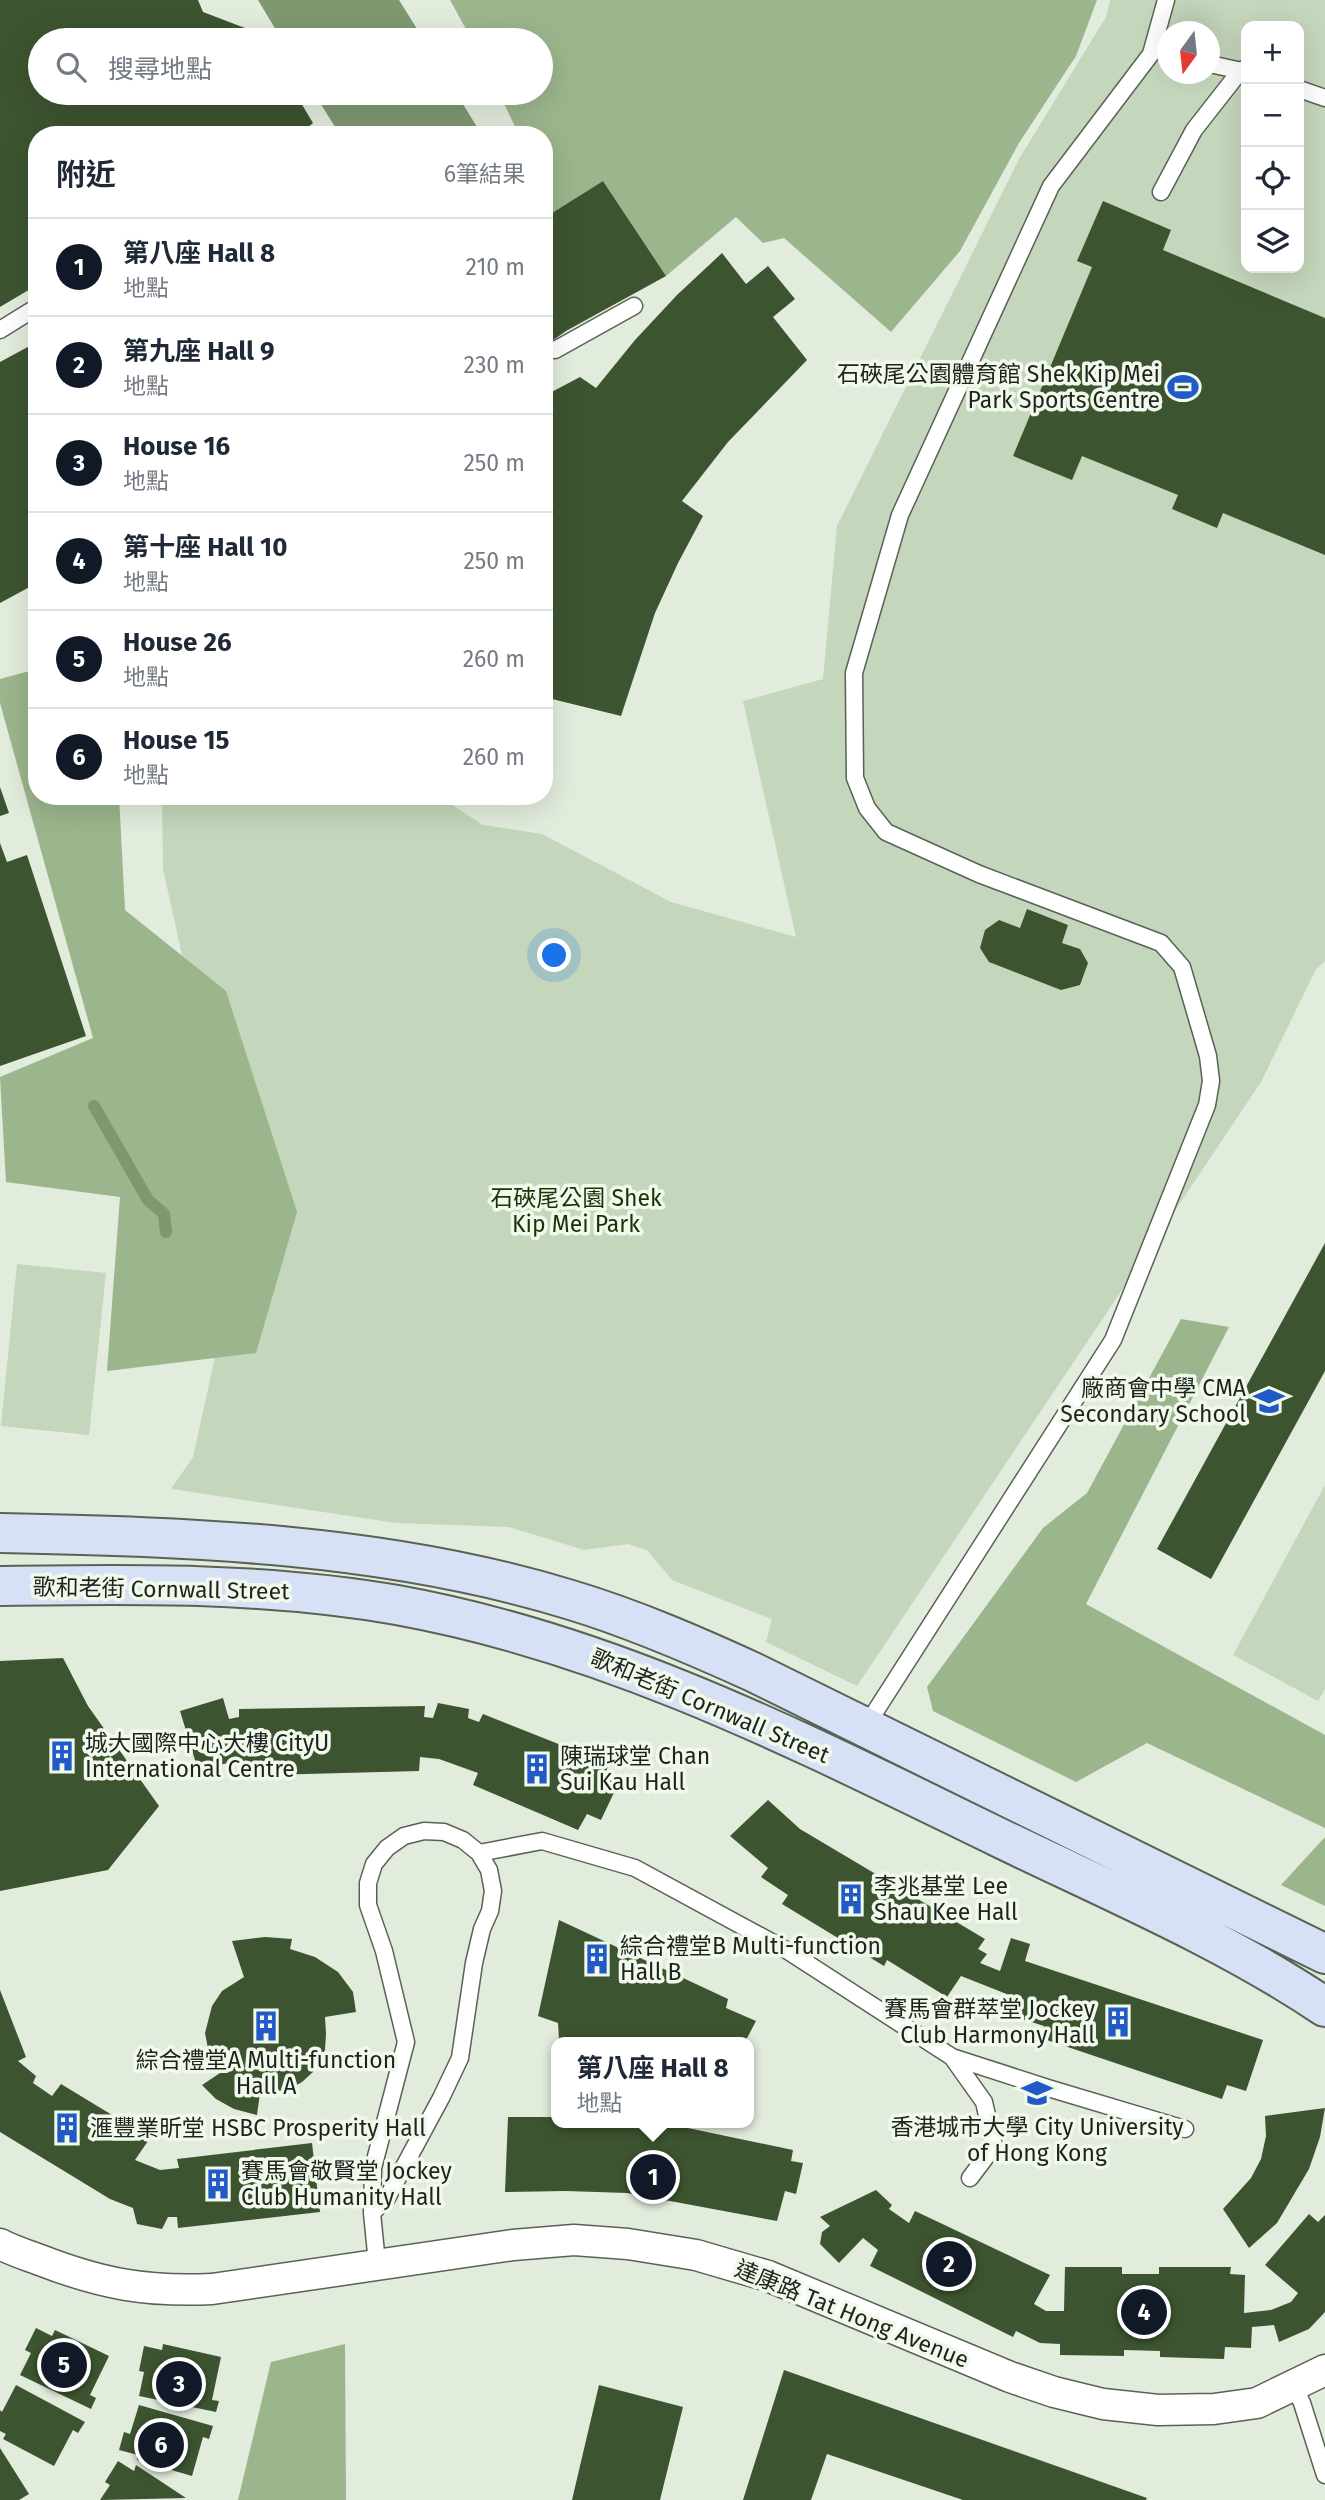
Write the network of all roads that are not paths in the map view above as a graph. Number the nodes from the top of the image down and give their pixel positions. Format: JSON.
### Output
{"nodes":[{"id":1,"x":1166,"y":0,"type":"edge"},
{"id":2,"x":1163,"y":21,"type":"edge"},
{"id":3,"x":1157,"y":57,"type":"edge"},
{"id":4,"x":1220,"y":66,"type":"edge"},
{"id":5,"x":1241,"y":70,"type":"edge"},
{"id":6,"x":1241,"y":75,"type":"edge"},
{"id":7,"x":1304,"y":91,"type":"edge"},
{"id":8,"x":1325,"y":98,"type":"edge"},
{"id":9,"x":1161,"y":192,"type":"dead end"},
{"id":10,"x":634,"y":306,"type":"dead end"},
{"id":11,"x":28,"y":313,"type":"edge"},
{"id":12,"x":0,"y":330,"type":"edge"},
{"id":13,"x":553,"y":349,"type":"edge"},
{"id":14,"x":0,"y":1533,"type":"edge"},
{"id":15,"x":0,"y":1586,"type":"edge"},
{"id":16,"x":866,"y":1726,"type":"junction"},
{"id":17,"x":479,"y":1853,"type":"junction"},
{"id":18,"x":1325,"y":1954,"type":"edge"},
{"id":19,"x":1325,"y":2007,"type":"edge"},
{"id":20,"x":952,"y":2057,"type":"junction"},
{"id":21,"x":1185,"y":2129,"type":"dead end"},
{"id":22,"x":970,"y":2178,"type":"dead end"},
{"id":23,"x":372,"y":2213,"type":"junction"},
{"id":24,"x":0,"y":2244,"type":"edge"},
{"id":25,"x":377,"y":2263,"type":"junction"},
{"id":26,"x":1325,"y":2370,"type":"edge"},
{"id":27,"x":1294,"y":2386,"type":"junction"},
{"id":28,"x":1325,"y":2475,"type":"edge"}],
"edges":[{"from":1,"to":2,"type":"lane"},
{"from":3,"to":16,"type":"lane"},
{"from":4,"to":5,"type":"lane"},
{"from":6,"to":9,"type":"lane"},
{"from":7,"to":8,"type":"lane"},
{"from":10,"to":13,"type":"lane"},
{"from":11,"to":12,"type":"lane"},
{"from":14,"to":16,"type":"main road","name":"歌和老街 Cornwall Street"},
{"from":15,"to":19,"type":"main road","name":"歌和老街 Cornwall Street"},
{"from":16,"to":18,"type":"main road","name":"歌和老街 Cornwall Street"},
{"from":17,"to":20,"type":"lane"},
{"from":17,"to":23,"type":"lane"},
{"from":17,"to":23,"type":"lane"},
{"from":20,"to":21,"type":"lane"},
{"from":20,"to":22,"type":"lane"},
{"from":23,"to":25,"type":"lane"},
{"from":24,"to":25,"type":"street","name":"達康路 Tat Hong Avenue"},
{"from":25,"to":27,"type":"street","name":"達康路 Tat Hong Avenue"},
{"from":26,"to":27,"type":"street","name":"達康路 Tat Hong Avenue"},
{"from":27,"to":28,"type":"lane"}]}
